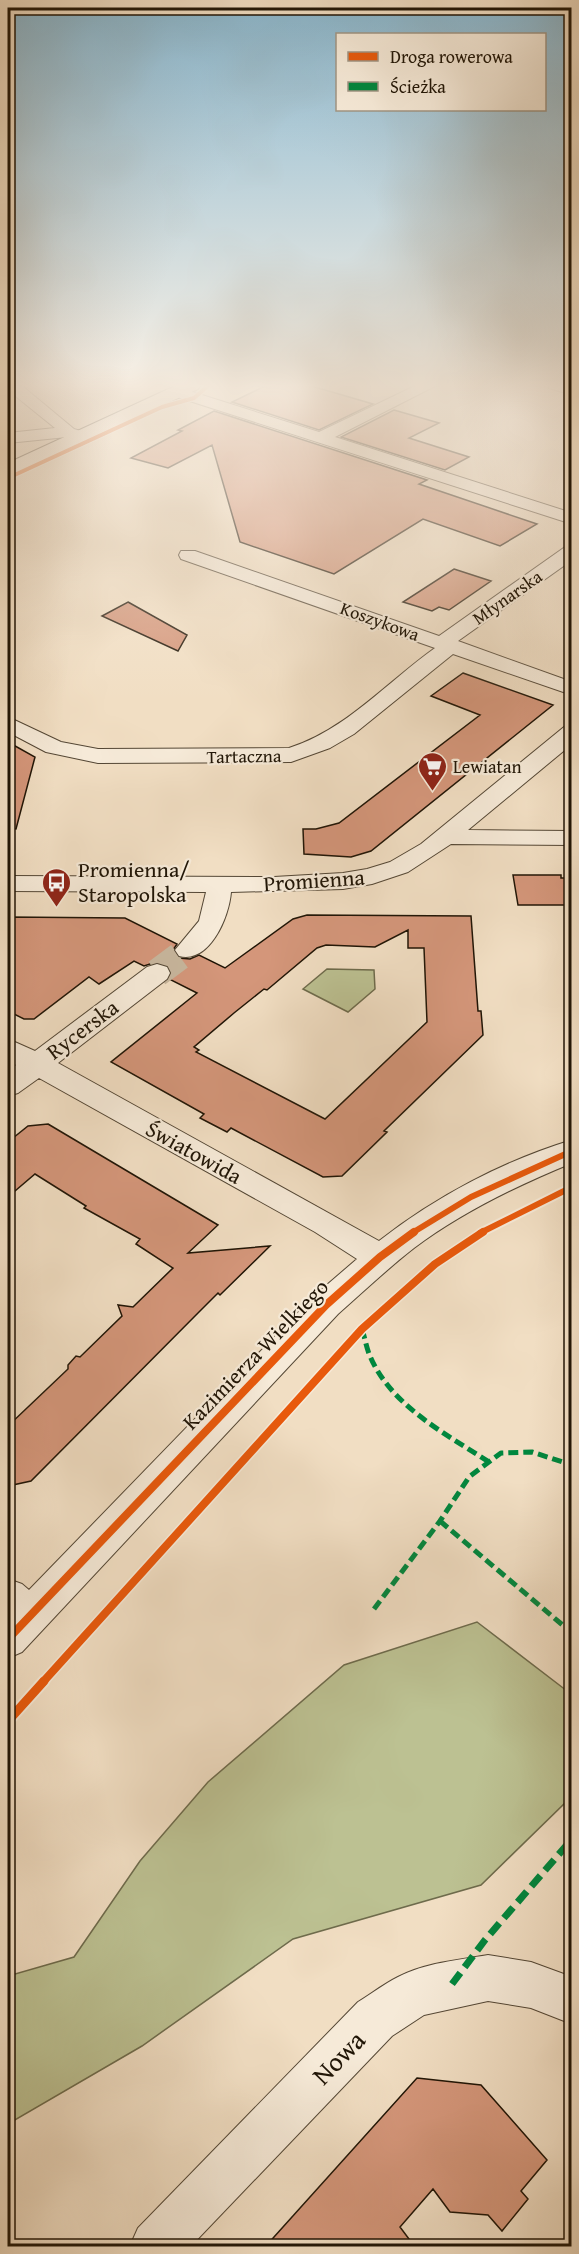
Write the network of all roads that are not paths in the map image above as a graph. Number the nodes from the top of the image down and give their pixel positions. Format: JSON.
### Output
{"nodes":[{"id":1,"x":482,"y":490,"type":"edge"},
{"id":2,"x":572,"y":519,"type":"edge"},
{"id":3,"x":572,"y":551,"type":"edge"},
{"id":4,"x":188,"y":555,"type":"dead end"},
{"id":5,"x":446,"y":644,"type":"junction"},
{"id":6,"x":572,"y":688,"type":"edge"},
{"id":7,"x":8,"y":724,"type":"edge"},
{"id":8,"x":572,"y":732,"type":"edge"},
{"id":9,"x":446,"y":837,"type":"junction"},
{"id":10,"x":572,"y":838,"type":"edge"},
{"id":11,"x":8,"y":884,"type":"edge"},
{"id":12,"x":219,"y":884,"type":"junction"},
{"id":13,"x":188,"y":950,"type":"tunnel mouth"},
{"id":14,"x":156,"y":973,"type":"tunnel mouth"},
{"id":15,"x":8,"y":1048,"type":"edge"},
{"id":16,"x":36,"y":1064,"type":"junction"},
{"id":17,"x":8,"y":1086,"type":"edge"},
{"id":18,"x":572,"y":1151,"type":"edge"},
{"id":19,"x":380,"y":1257,"type":"junction"},
{"id":20,"x":15,"y":1617,"type":"edge"},
{"id":21,"x":572,"y":2001,"type":"edge"},
{"id":22,"x":156,"y":2247,"type":"edge"}],
"edges":[{"from":1,"to":2,"type":"street"},
{"from":3,"to":5,"type":"street","name":"Młynarska"},
{"from":4,"to":5,"type":"street","name":"Koszykowa"},
{"from":5,"to":6,"type":"street","name":"Koszykowa"},
{"from":5,"to":7,"type":"street","name":"Tartaczna"},
{"from":8,"to":9,"type":"street","name":"Promienna"},
{"from":9,"to":10,"type":"street"},
{"from":9,"to":12,"type":"street","name":"Promienna"},
{"from":11,"to":12,"type":"street","name":"Promienna"},
{"from":12,"to":13,"type":"street"},
{"from":14,"to":16,"type":"street","name":"Rycerska"},
{"from":15,"to":16,"type":"street","name":"Światowida"},
{"from":16,"to":17,"type":"street","name":"Rycerska"},
{"from":16,"to":19,"type":"street","name":"Światowida"},
{"from":18,"to":19,"type":"street","name":"Kazimierza Wielkiego"},
{"from":19,"to":20,"type":"street","name":"Kazimierza Wielkiego"},
{"from":21,"to":22,"type":"street","name":"Nowa"}]}
